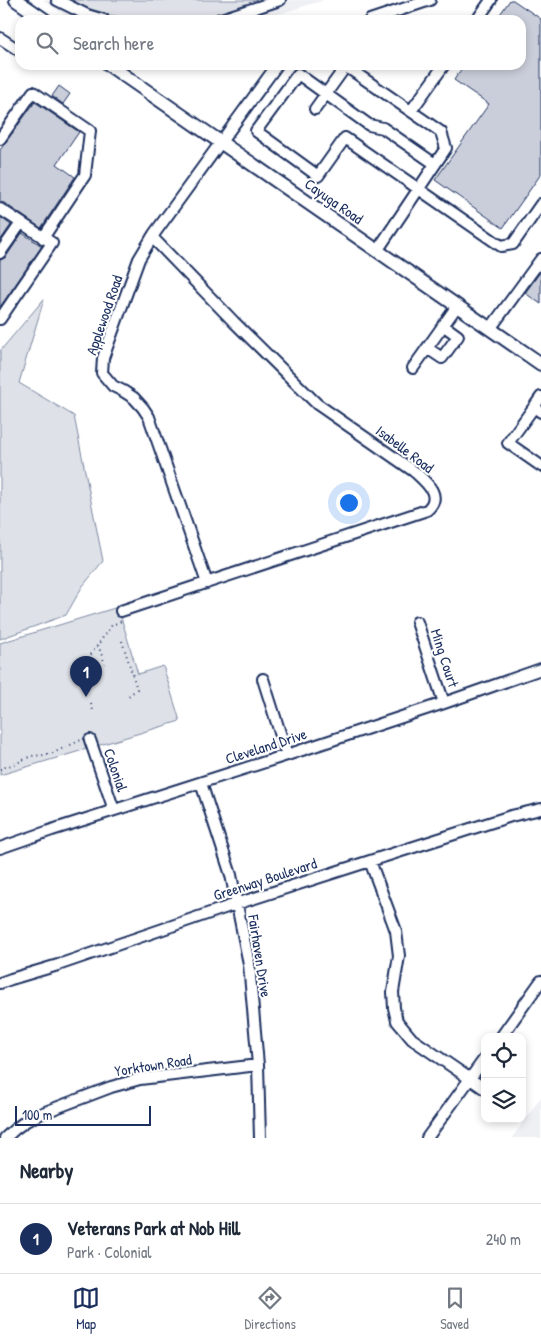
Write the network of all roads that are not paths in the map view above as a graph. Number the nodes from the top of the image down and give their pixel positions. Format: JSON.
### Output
{"nodes":[{"id":1,"x":16,"y":0,"type":"edge"},
{"id":2,"x":57,"y":0,"type":"edge"},
{"id":3,"x":280,"y":0,"type":"edge"},
{"id":4,"x":430,"y":0,"type":"edge"},
{"id":5,"x":491,"y":0,"type":"edge"},
{"id":6,"x":38,"y":15,"type":"edge"},
{"id":7,"x":87,"y":15,"type":"edge"},
{"id":8,"x":234,"y":15,"type":"edge"},
{"id":9,"x":385,"y":15,"type":"edge"},
{"id":10,"x":480,"y":15,"type":"edge"},
{"id":11,"x":0,"y":38,"type":"edge"},
{"id":12,"x":15,"y":48,"type":"edge"},
{"id":13,"x":116,"y":70,"type":"edge"},
{"id":14,"x":273,"y":70,"type":"edge"},
{"id":15,"x":342,"y":70,"type":"edge"},
{"id":16,"x":351,"y":70,"type":"edge"},
{"id":17,"x":440,"y":70,"type":"edge"},
{"id":18,"x":326,"y":94,"type":"junction"},
{"id":19,"x":315,"y":109,"type":"dead end"},
{"id":20,"x":411,"y":111,"type":"junction"},
{"id":21,"x":0,"y":139,"type":"edge"},
{"id":22,"x":220,"y":142,"type":"junction"},
{"id":23,"x":435,"y":164,"type":"junction"},
{"id":24,"x":418,"y":190,"type":"junction"},
{"id":25,"x":541,"y":204,"type":"edge"},
{"id":26,"x":0,"y":209,"type":"edge"},
{"id":27,"x":21,"y":223,"type":"junction"},
{"id":28,"x":152,"y":237,"type":"junction"},
{"id":29,"x":43,"y":238,"type":"junction"},
{"id":30,"x":377,"y":251,"type":"junction"},
{"id":31,"x":0,"y":253,"type":"edge"},
{"id":32,"x":541,"y":259,"type":"edge"},
{"id":33,"x":457,"y":306,"type":"junction"},
{"id":34,"x":0,"y":319,"type":"edge"},
{"id":35,"x":443,"y":326,"type":"junction"},
{"id":36,"x":490,"y":328,"type":"junction"},
{"id":37,"x":427,"y":348,"type":"junction"},
{"id":38,"x":541,"y":364,"type":"edge"},
{"id":39,"x":412,"y":368,"type":"dead end"},
{"id":40,"x":541,"y":397,"type":"edge"},
{"id":41,"x":538,"y":410,"type":"edge"},
{"id":42,"x":541,"y":466,"type":"edge"},
{"id":43,"x":206,"y":583,"type":"junction"},
{"id":44,"x":121,"y":611,"type":"dead end"},
{"id":45,"x":417,"y":622,"type":"dead end"},
{"id":46,"x":541,"y":669,"type":"edge"},
{"id":47,"x":263,"y":679,"type":"dead end"},
{"id":48,"x":444,"y":703,"type":"junction"},
{"id":49,"x":87,"y":740,"type":"road end"},
{"id":50,"x":287,"y":755,"type":"junction"},
{"id":51,"x":201,"y":783,"type":"junction"},
{"id":52,"x":541,"y":809,"type":"edge"},
{"id":53,"x":114,"y":810,"type":"junction"},
{"id":54,"x":0,"y":848,"type":"edge"},
{"id":55,"x":370,"y":861,"type":"junction"},
{"id":56,"x":236,"y":904,"type":"junction"},
{"id":57,"x":541,"y":981,"type":"edge"},
{"id":58,"x":0,"y":983,"type":"edge"},
{"id":59,"x":504,"y":1033,"type":"edge"},
{"id":60,"x":481,"y":1064,"type":"edge"},
{"id":61,"x":258,"y":1065,"type":"junction"},
{"id":62,"x":470,"y":1079,"type":"junction"},
{"id":63,"x":481,"y":1086,"type":"edge"},
{"id":64,"x":5,"y":1138,"type":"edge"},
{"id":65,"x":260,"y":1138,"type":"edge"},
{"id":66,"x":427,"y":1138,"type":"edge"}],
"edges":[{"from":1,"to":6,"type":"main road"},
{"from":2,"to":7,"type":"street"},
{"from":3,"to":8,"type":"street"},
{"from":4,"to":9,"type":"street"},
{"from":5,"to":10,"type":"street"},
{"from":11,"to":12,"type":"street"},
{"from":13,"to":22,"type":"main road","name":"Cayuga Road"},
{"from":14,"to":22,"type":"street","name":"Applewood Road"},
{"from":15,"to":18,"type":"street"},
{"from":16,"to":20,"type":"street"},
{"from":17,"to":20,"type":"street"},
{"from":18,"to":19,"type":"street"},
{"from":18,"to":23,"type":"street"},
{"from":18,"to":24,"type":"street"},
{"from":20,"to":23,"type":"street"},
{"from":21,"to":29,"type":"street"},
{"from":22,"to":28,"type":"street","name":"Applewood Road"},
{"from":22,"to":30,"type":"main road","name":"Cayuga Road"},
{"from":23,"to":24,"type":"street"},
{"from":24,"to":25,"type":"street"},
{"from":24,"to":30,"type":"street"},
{"from":26,"to":27,"type":"street"},
{"from":27,"to":29,"type":"street"},
{"from":27,"to":31,"type":"street"},
{"from":28,"to":43,"type":"street","name":"Applewood Road"},
{"from":28,"to":43,"type":"street","name":"Isabelle Road"},
{"from":29,"to":34,"type":"street"},
{"from":30,"to":33,"type":"main road","name":"Cayuga Road"},
{"from":32,"to":36,"type":"street"},
{"from":33,"to":35,"type":"street"},
{"from":33,"to":36,"type":"main road","name":"Cayuga Road"},
{"from":35,"to":37,"type":"street"},
{"from":35,"to":37,"type":"street"},
{"from":36,"to":38,"type":"main road","name":"Cayuga Road"},
{"from":37,"to":39,"type":"street"},
{"from":40,"to":41,"type":"street"},
{"from":41,"to":42,"type":"street"},
{"from":43,"to":44,"type":"street","name":"Isabelle Road"},
{"from":45,"to":48,"type":"street","name":"Ming Court"},
{"from":46,"to":48,"type":"street","name":"Cleveland Drive"},
{"from":47,"to":50,"type":"street"},
{"from":48,"to":50,"type":"street","name":"Cleveland Drive"},
{"from":49,"to":53,"type":"street","name":"Colonial"},
{"from":50,"to":51,"type":"street","name":"Cleveland Drive"},
{"from":51,"to":53,"type":"street","name":"Cleveland Drive"},
{"from":51,"to":56,"type":"street","name":"Fairhaven Drive"},
{"from":52,"to":55,"type":"street","name":"Greenway Boulevard"},
{"from":53,"to":54,"type":"street","name":"Cleveland Drive"},
{"from":55,"to":56,"type":"street","name":"Greenway Boulevard"},
{"from":55,"to":62,"type":"street"},
{"from":56,"to":58,"type":"street","name":"Greenway Boulevard"},
{"from":56,"to":61,"type":"street","name":"Fairhaven Drive"},
{"from":57,"to":59,"type":"street"},
{"from":60,"to":62,"type":"street"},
{"from":61,"to":64,"type":"street","name":"Yorktown Road"},
{"from":61,"to":65,"type":"street","name":"Fairhaven Drive"},
{"from":62,"to":63,"type":"street"},
{"from":62,"to":66,"type":"street"}]}
